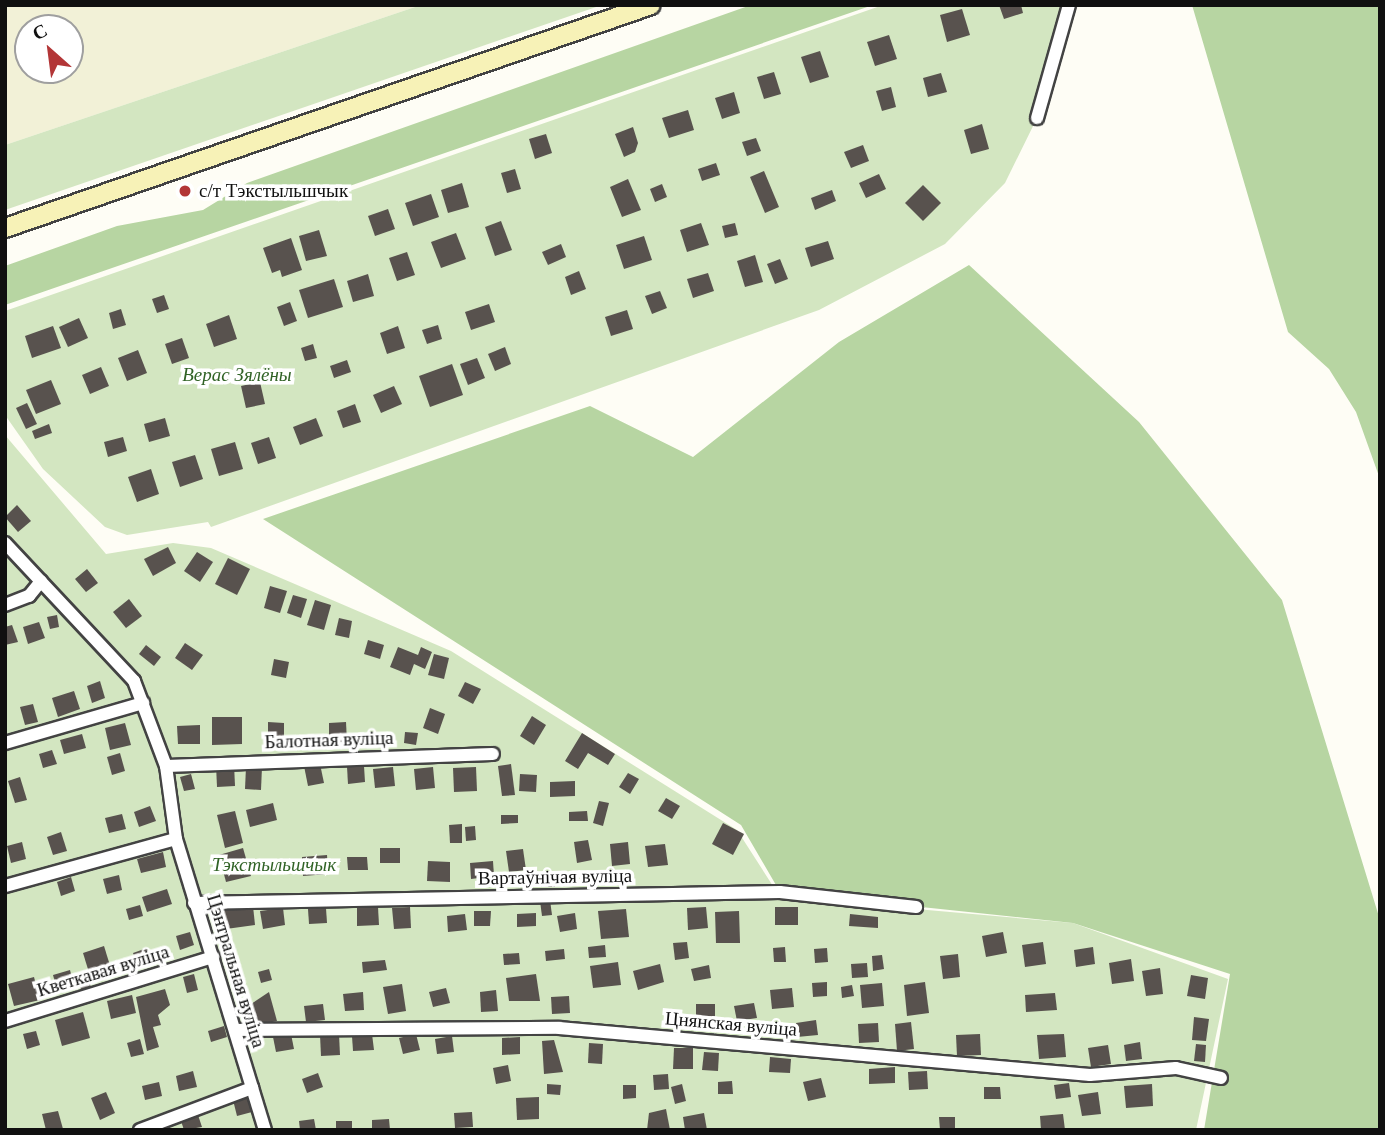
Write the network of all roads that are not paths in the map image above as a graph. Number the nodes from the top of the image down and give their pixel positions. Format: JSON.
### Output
{"nodes":[{"id":1,"x":650,"y":5,"type":"edge"},
{"id":2,"x":1069,"y":5,"type":"edge"},
{"id":3,"x":1037,"y":118,"type":"dead end"},
{"id":4,"x":5,"y":228,"type":"edge"},
{"id":5,"x":5,"y":543,"type":"edge"},
{"id":6,"x":41,"y":581,"type":"junction"},
{"id":7,"x":5,"y":606,"type":"edge"},
{"id":8,"x":142,"y":704,"type":"junction"},
{"id":9,"x":5,"y":743,"type":"edge"},
{"id":10,"x":493,"y":754,"type":"dead end"},
{"id":11,"x":166,"y":766,"type":"junction"},
{"id":12,"x":176,"y":839,"type":"junction"},
{"id":13,"x":5,"y":886,"type":"edge"},
{"id":14,"x":194,"y":903,"type":"junction"},
{"id":15,"x":916,"y":907,"type":"dead end"},
{"id":16,"x":213,"y":957,"type":"junction"},
{"id":17,"x":5,"y":1021,"type":"edge"},
{"id":18,"x":235,"y":1030,"type":"junction"},
{"id":19,"x":1221,"y":1078,"type":"dead end"},
{"id":20,"x":252,"y":1087,"type":"junction"},
{"id":21,"x":140,"y":1130,"type":"edge"},
{"id":22,"x":265,"y":1130,"type":"edge"}],
"edges":[{"from":1,"to":4,"type":"main road"},
{"from":2,"to":3,"type":"street"},
{"from":5,"to":6,"type":"street","name":"Цэнтральная вуліца"},
{"from":6,"to":7,"type":"street"},
{"from":6,"to":8,"type":"street","name":"Цэнтральная вуліца"},
{"from":8,"to":9,"type":"street"},
{"from":8,"to":11,"type":"street","name":"Цэнтральная вуліца"},
{"from":10,"to":11,"type":"street","name":"Балотная вуліца"},
{"from":11,"to":12,"type":"street","name":"Цэнтральная вуліца"},
{"from":12,"to":13,"type":"street"},
{"from":12,"to":14,"type":"street","name":"Цэнтральная вуліца"},
{"from":14,"to":15,"type":"street","name":"Вартаўнічая вуліца"},
{"from":14,"to":16,"type":"street","name":"Цэнтральная вуліца"},
{"from":16,"to":17,"type":"street","name":"Кветкавая вуліца"},
{"from":16,"to":18,"type":"street","name":"Цэнтральная вуліца"},
{"from":18,"to":19,"type":"street","name":"Цнянская вуліца"},
{"from":18,"to":20,"type":"street","name":"Цэнтральная вуліца"},
{"from":20,"to":21,"type":"street"},
{"from":20,"to":22,"type":"street","name":"Цэнтральная вуліца"}]}
